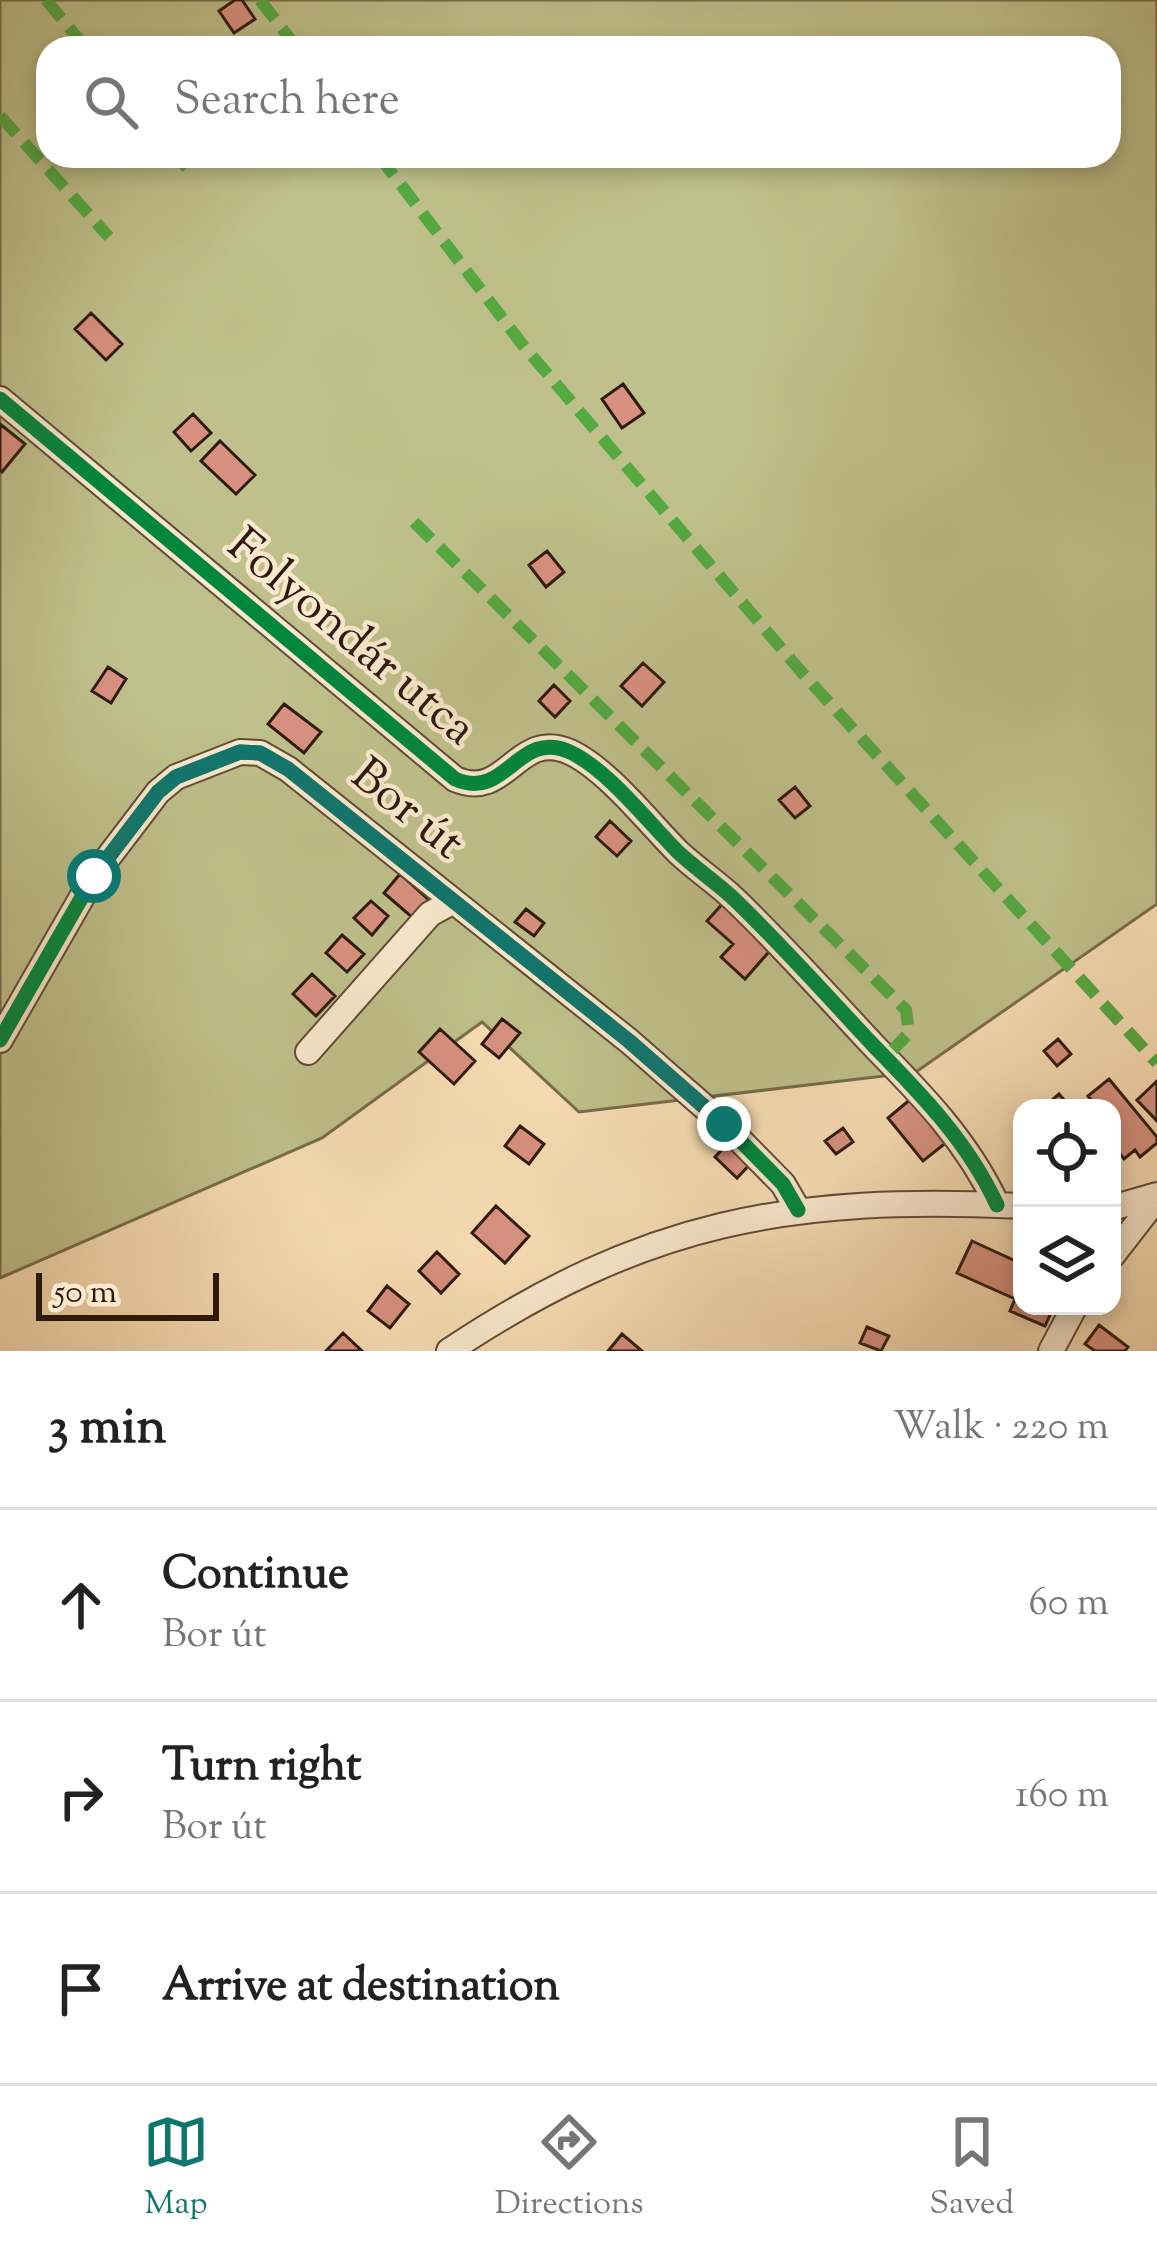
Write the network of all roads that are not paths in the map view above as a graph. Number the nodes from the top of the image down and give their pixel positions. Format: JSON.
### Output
{"nodes":[{"id":1,"x":0,"y":399,"type":"edge"},
{"id":2,"x":452,"y":902,"type":"junction"},
{"id":3,"x":0,"y":1040,"type":"edge"},
{"id":4,"x":308,"y":1052,"type":"dead end"},
{"id":5,"x":1157,"y":1196,"type":"edge"},
{"id":6,"x":1010,"y":1205,"type":"edge"},
{"id":7,"x":1116,"y":1207,"type":"edge"},
{"id":8,"x":798,"y":1210,"type":"junction"},
{"id":9,"x":1121,"y":1244,"type":"edge"},
{"id":10,"x":1070,"y":1315,"type":"edge"},
{"id":11,"x":449,"y":1351,"type":"edge"},
{"id":12,"x":1051,"y":1351,"type":"edge"}],
"edges":[{"from":1,"to":6,"type":"street","name":"Folyondár utca"},
{"from":2,"to":3,"type":"street","name":"Bor út"},
{"from":2,"to":4,"type":"street"},
{"from":2,"to":8,"type":"street","name":"Bor út"},
{"from":5,"to":7,"type":"street"},
{"from":5,"to":9,"type":"street"},
{"from":6,"to":8,"type":"street"},
{"from":8,"to":11,"type":"street"},
{"from":10,"to":12,"type":"street"}]}
